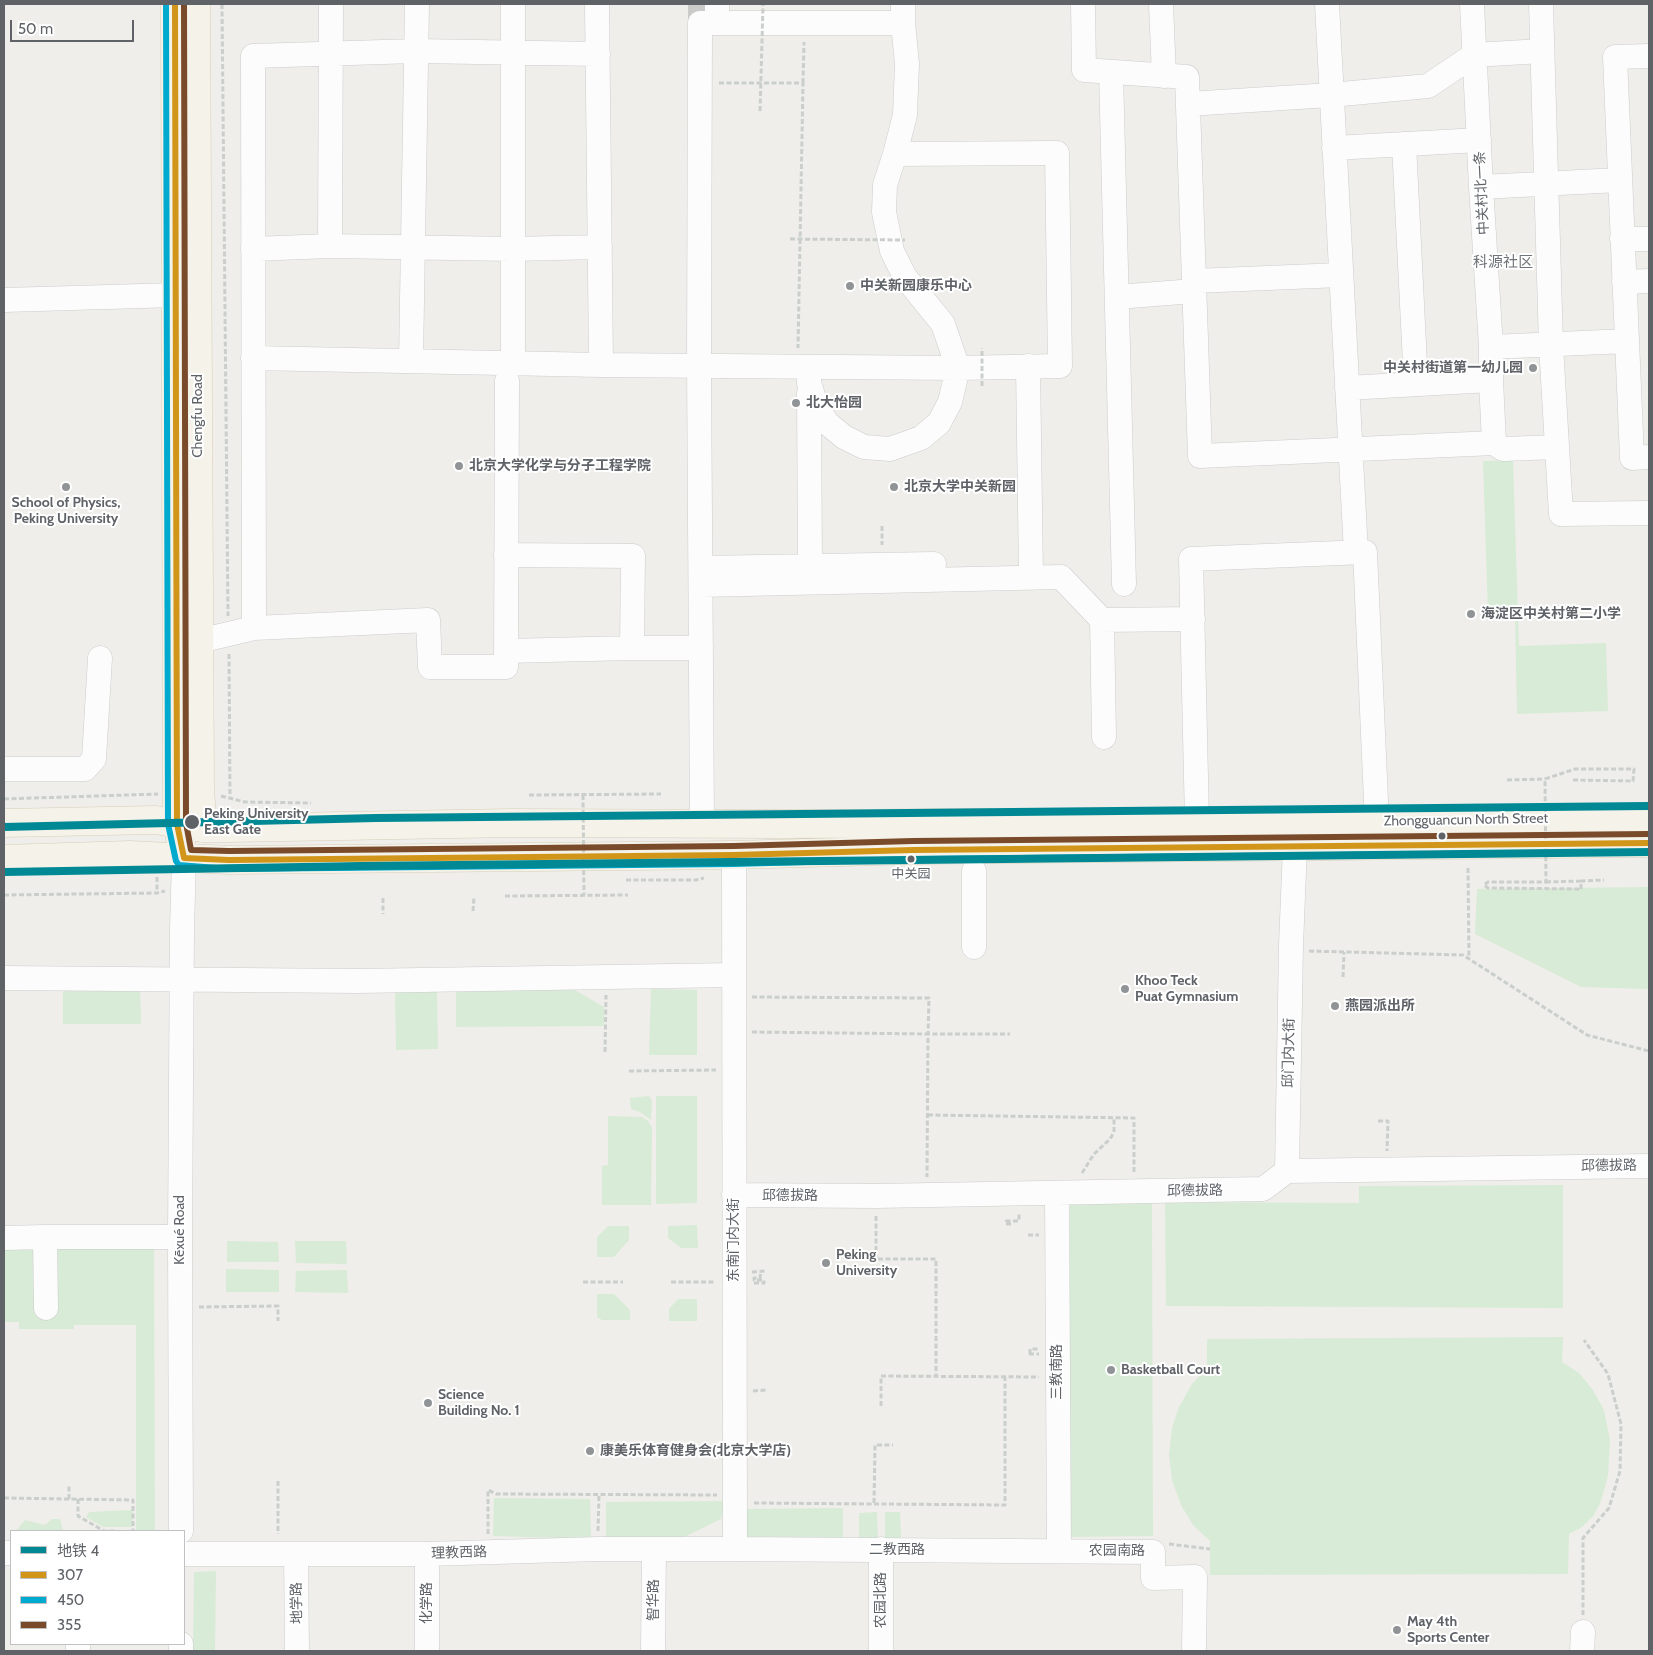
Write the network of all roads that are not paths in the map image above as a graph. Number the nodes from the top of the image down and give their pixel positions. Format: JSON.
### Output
{"nodes":[{"id":1,"x":175,"y":4,"type":"edge"},
{"id":2,"x":196,"y":4,"type":"edge"},
{"id":3,"x":331,"y":4,"type":"edge"},
{"id":4,"x":417,"y":4,"type":"edge"},
{"id":5,"x":513,"y":4,"type":"edge"},
{"id":6,"x":597,"y":4,"type":"edge"},
{"id":7,"x":1083,"y":4,"type":"edge"},
{"id":8,"x":1161,"y":4,"type":"edge"},
{"id":9,"x":1327,"y":4,"type":"edge"},
{"id":10,"x":1472,"y":4,"type":"edge"},
{"id":11,"x":1541,"y":4,"type":"edge"},
{"id":12,"x":717,"y":13,"type":"edge"},
{"id":13,"x":903,"y":14,"type":"edge"},
{"id":14,"x":416,"y":51,"type":"junction"},
{"id":15,"x":1542,"y":51,"type":"junction"},
{"id":16,"x":331,"y":53,"type":"junction"},
{"id":17,"x":514,"y":53,"type":"junction"},
{"id":18,"x":598,"y":54,"type":"junction"},
{"id":19,"x":1474,"y":55,"type":"junction"},
{"id":20,"x":1649,"y":56,"type":"edge"},
{"id":21,"x":1111,"y":72,"type":"junction"},
{"id":22,"x":1164,"y":76,"type":"junction"},
{"id":23,"x":1331,"y":96,"type":"junction"},
{"id":24,"x":1188,"y":104,"type":"junction"},
{"id":25,"x":1479,"y":140,"type":"junction"},
{"id":26,"x":1404,"y":144,"type":"junction"},
{"id":27,"x":1334,"y":148,"type":"junction"},
{"id":28,"x":895,"y":154,"type":"junction"},
{"id":29,"x":1620,"y":180,"type":"junction"},
{"id":30,"x":1545,"y":183,"type":"junction"},
{"id":31,"x":1481,"y":187,"type":"junction"},
{"id":32,"x":1622,"y":239,"type":"junction"},
{"id":33,"x":1649,"y":239,"type":"edge"},
{"id":34,"x":330,"y":246,"type":"junction"},
{"id":35,"x":413,"y":247,"type":"junction"},
{"id":36,"x":600,"y":248,"type":"junction"},
{"id":37,"x":253,"y":249,"type":"junction"},
{"id":38,"x":512,"y":249,"type":"junction"},
{"id":39,"x":1341,"y":275,"type":"junction"},
{"id":40,"x":1649,"y":281,"type":"edge"},
{"id":41,"x":1624,"y":282,"type":"junction"},
{"id":42,"x":1194,"y":286,"type":"junction"},
{"id":43,"x":176,"y":295,"type":"junction"},
{"id":44,"x":1116,"y":297,"type":"junction"},
{"id":45,"x":4,"y":300,"type":"edge"},
{"id":46,"x":1627,"y":341,"type":"junction"},
{"id":47,"x":1551,"y":345,"type":"junction"},
{"id":48,"x":1491,"y":347,"type":"junction"},
{"id":49,"x":253,"y":358,"type":"junction"},
{"id":50,"x":411,"y":361,"type":"junction"},
{"id":51,"x":601,"y":366,"type":"junction"},
{"id":52,"x":699,"y":366,"type":"junction"},
{"id":53,"x":1028,"y":366,"type":"junction"},
{"id":54,"x":958,"y":368,"type":"junction"},
{"id":55,"x":510,"y":372,"type":"junction"},
{"id":56,"x":805,"y":372,"type":"junction"},
{"id":57,"x":1491,"y":380,"type":"junction"},
{"id":58,"x":1416,"y":384,"type":"junction"},
{"id":59,"x":1346,"y":388,"type":"junction"},
{"id":60,"x":1494,"y":442,"type":"junction"},
{"id":61,"x":1557,"y":447,"type":"junction"},
{"id":62,"x":1350,"y":449,"type":"junction"},
{"id":63,"x":1649,"y":457,"type":"edge"},
{"id":64,"x":1649,"y":513,"type":"edge"},
{"id":65,"x":1356,"y":552,"type":"junction"},
{"id":66,"x":506,"y":555,"type":"junction"},
{"id":67,"x":810,"y":566,"type":"junction"},
{"id":68,"x":1030,"y":570,"type":"junction"},
{"id":69,"x":701,"y":577,"type":"junction"},
{"id":70,"x":1124,"y":584,"type":"dead end"},
{"id":71,"x":1193,"y":618,"type":"junction"},
{"id":72,"x":1102,"y":620,"type":"junction"},
{"id":73,"x":254,"y":628,"type":"junction"},
{"id":74,"x":199,"y":641,"type":"junction"},
{"id":75,"x":632,"y":648,"type":"junction"},
{"id":76,"x":701,"y":648,"type":"junction"},
{"id":77,"x":506,"y":651,"type":"junction"},
{"id":78,"x":100,"y":658,"type":"dead end"},
{"id":79,"x":1104,"y":737,"type":"dead end"},
{"id":80,"x":4,"y":769,"type":"edge"},
{"id":81,"x":1649,"y":819,"type":"edge"},
{"id":82,"x":1197,"y":820,"type":"junction"},
{"id":83,"x":1374,"y":821,"type":"junction"},
{"id":84,"x":4,"y":823,"type":"edge"},
{"id":85,"x":702,"y":823,"type":"junction"},
{"id":86,"x":190,"y":826,"type":"junction"},
{"id":87,"x":1649,"y":842,"type":"edge"},
{"id":88,"x":1295,"y":847,"type":"junction"},
{"id":89,"x":734,"y":855,"type":"junction"},
{"id":90,"x":184,"y":858,"type":"junction"},
{"id":91,"x":4,"y":859,"type":"edge"},
{"id":92,"x":974,"y":871,"type":"dead end"},
{"id":93,"x":974,"y":948,"type":"dead end"},
{"id":94,"x":4,"y":978,"type":"edge"},
{"id":95,"x":182,"y":980,"type":"junction"},
{"id":96,"x":734,"y":986,"type":"junction"},
{"id":97,"x":1649,"y":1166,"type":"edge"},
{"id":98,"x":1287,"y":1171,"type":"junction"},
{"id":99,"x":1067,"y":1193,"type":"junction"},
{"id":100,"x":734,"y":1195,"type":"junction"},
{"id":101,"x":45,"y":1237,"type":"junction"},
{"id":102,"x":180,"y":1237,"type":"junction"},
{"id":103,"x":4,"y":1238,"type":"edge"},
{"id":104,"x":46,"y":1308,"type":"dead end"},
{"id":105,"x":181,"y":1530,"type":"edge"},
{"id":106,"x":735,"y":1549,"type":"junction"},
{"id":107,"x":881,"y":1549,"type":"junction"},
{"id":108,"x":654,"y":1550,"type":"junction"},
{"id":109,"x":1059,"y":1551,"type":"junction"},
{"id":110,"x":185,"y":1554,"type":"edge"},
{"id":111,"x":427,"y":1554,"type":"junction"},
{"id":112,"x":287,"y":1555,"type":"junction"},
{"id":113,"x":297,"y":1651,"type":"edge"},
{"id":114,"x":427,"y":1651,"type":"edge"},
{"id":115,"x":653,"y":1651,"type":"edge"},
{"id":116,"x":881,"y":1651,"type":"edge"},
{"id":117,"x":1194,"y":1651,"type":"edge"}],
"edges":[{"from":1,"to":43,"type":"main road","name":"Chengfu Road"},
{"from":2,"to":74,"type":"main road","name":"Chengfu Road"},
{"from":3,"to":16,"type":"street"},
{"from":4,"to":14,"type":"street"},
{"from":5,"to":17,"type":"street"},
{"from":6,"to":18,"type":"street"},
{"from":7,"to":21,"type":"street"},
{"from":8,"to":22,"type":"street"},
{"from":9,"to":23,"type":"street"},
{"from":10,"to":19,"type":"street","name":"中关村北一条"},
{"from":11,"to":15,"type":"street"},
{"from":12,"to":13,"type":"street"},
{"from":12,"to":52,"type":"street"},
{"from":13,"to":28,"type":"street"},
{"from":14,"to":16,"type":"street"},
{"from":14,"to":17,"type":"street"},
{"from":14,"to":35,"type":"street"},
{"from":15,"to":19,"type":"street"},
{"from":15,"to":30,"type":"street"},
{"from":16,"to":34,"type":"street"},
{"from":16,"to":37,"type":"street"},
{"from":17,"to":18,"type":"street"},
{"from":17,"to":38,"type":"street"},
{"from":18,"to":36,"type":"street"},
{"from":19,"to":23,"type":"street"},
{"from":19,"to":25,"type":"street","name":"中关村北一条"},
{"from":20,"to":29,"type":"street"},
{"from":21,"to":22,"type":"street"},
{"from":21,"to":44,"type":"street"},
{"from":22,"to":24,"type":"street"},
{"from":23,"to":24,"type":"street"},
{"from":23,"to":27,"type":"street"},
{"from":24,"to":42,"type":"street"},
{"from":25,"to":26,"type":"street"},
{"from":25,"to":31,"type":"street","name":"中关村北一条"},
{"from":26,"to":27,"type":"street"},
{"from":26,"to":58,"type":"street"},
{"from":27,"to":39,"type":"street"},
{"from":28,"to":53,"type":"street"},
{"from":28,"to":54,"type":"street"},
{"from":29,"to":30,"type":"street"},
{"from":29,"to":32,"type":"street"},
{"from":30,"to":31,"type":"street"},
{"from":30,"to":47,"type":"street"},
{"from":31,"to":48,"type":"street","name":"中关村北一条"},
{"from":32,"to":33,"type":"street"},
{"from":32,"to":41,"type":"street"},
{"from":34,"to":35,"type":"street"},
{"from":34,"to":37,"type":"street"},
{"from":35,"to":38,"type":"street"},
{"from":35,"to":50,"type":"street"},
{"from":36,"to":38,"type":"street"},
{"from":36,"to":51,"type":"street"},
{"from":37,"to":49,"type":"street"},
{"from":38,"to":55,"type":"street"},
{"from":39,"to":42,"type":"street"},
{"from":39,"to":59,"type":"street"},
{"from":40,"to":41,"type":"street"},
{"from":41,"to":46,"type":"street"},
{"from":42,"to":44,"type":"street"},
{"from":42,"to":62,"type":"street"},
{"from":43,"to":45,"type":"street"},
{"from":43,"to":86,"type":"main road","name":"Chengfu Road"},
{"from":44,"to":70,"type":"street"},
{"from":46,"to":47,"type":"street"},
{"from":46,"to":63,"type":"street"},
{"from":47,"to":48,"type":"street"},
{"from":47,"to":61,"type":"street"},
{"from":48,"to":57,"type":"street","name":"中关村北一条"},
{"from":49,"to":50,"type":"street"},
{"from":49,"to":73,"type":"street"},
{"from":50,"to":55,"type":"street"},
{"from":51,"to":52,"type":"street"},
{"from":51,"to":55,"type":"street"},
{"from":52,"to":56,"type":"street"},
{"from":52,"to":69,"type":"street"},
{"from":53,"to":54,"type":"street"},
{"from":53,"to":68,"type":"street"},
{"from":54,"to":56,"type":"street"},
{"from":54,"to":56,"type":"street"},
{"from":55,"to":66,"type":"street"},
{"from":56,"to":67,"type":"street"},
{"from":57,"to":58,"type":"street"},
{"from":57,"to":60,"type":"street","name":"中关村北一条"},
{"from":58,"to":59,"type":"street"},
{"from":59,"to":62,"type":"street"},
{"from":60,"to":61,"type":"street"},
{"from":60,"to":62,"type":"street"},
{"from":61,"to":64,"type":"street"},
{"from":62,"to":65,"type":"street"},
{"from":65,"to":71,"type":"street"},
{"from":65,"to":83,"type":"street"},
{"from":66,"to":75,"type":"street"},
{"from":66,"to":77,"type":"street"},
{"from":67,"to":68,"type":"street"},
{"from":67,"to":69,"type":"street"},
{"from":68,"to":69,"type":"street"},
{"from":68,"to":72,"type":"street"},
{"from":69,"to":76,"type":"street"},
{"from":71,"to":72,"type":"street"},
{"from":71,"to":82,"type":"street"},
{"from":72,"to":79,"type":"street"},
{"from":73,"to":74,"type":"street"},
{"from":73,"to":77,"type":"street"},
{"from":74,"to":86,"type":"main road","name":"Chengfu Road"},
{"from":75,"to":76,"type":"street"},
{"from":75,"to":77,"type":"street"},
{"from":76,"to":85,"type":"street"},
{"from":78,"to":80,"type":"street"},
{"from":81,"to":83,"type":"main road","name":"Zhongguancun North Street"},
{"from":82,"to":83,"type":"main road","name":"Zhongguancun North Street"},
{"from":82,"to":85,"type":"main road","name":"Zhongguancun North Street"},
{"from":84,"to":86,"type":"main road","name":"Zhongguancun North Street"},
{"from":85,"to":86,"type":"main road","name":"Zhongguancun North Street"},
{"from":86,"to":90,"type":"main road"},
{"from":87,"to":88,"type":"main road","name":"Zhongguancun North Street"},
{"from":88,"to":89,"type":"main road","name":"Zhongguancun North Street"},
{"from":88,"to":98,"type":"street","name":"邱门内大街"},
{"from":89,"to":90,"type":"main road","name":"Zhongguancun North Street"},
{"from":89,"to":96,"type":"street","name":"东南门内大街"},
{"from":90,"to":91,"type":"main road","name":"Zhongguancun North Street"},
{"from":90,"to":95,"type":"street","name":"Kēxué Road"},
{"from":92,"to":93,"type":"street"},
{"from":94,"to":95,"type":"street"},
{"from":95,"to":96,"type":"street"},
{"from":95,"to":102,"type":"street","name":"Kēxué Road"},
{"from":96,"to":100,"type":"street","name":"东南门内大街"},
{"from":97,"to":98,"type":"street","name":"邱德拔路"},
{"from":98,"to":99,"type":"street","name":"邱德拔路"},
{"from":99,"to":100,"type":"street","name":"邱德拔路"},
{"from":99,"to":109,"type":"street","name":"三教南路"},
{"from":100,"to":106,"type":"street","name":"东南门内大街"},
{"from":101,"to":102,"type":"street"},
{"from":101,"to":103,"type":"street"},
{"from":101,"to":104,"type":"street"},
{"from":102,"to":105,"type":"street","name":"Kēxué Road"},
{"from":106,"to":107,"type":"street","name":"二教西路"},
{"from":106,"to":108,"type":"street","name":"理教西路"},
{"from":107,"to":109,"type":"street","name":"二教西路"},
{"from":107,"to":116,"type":"street","name":"农园北路"},
{"from":108,"to":111,"type":"street","name":"理教西路"},
{"from":108,"to":115,"type":"street","name":"智华路"},
{"from":109,"to":117,"type":"street","name":"农园南路"},
{"from":110,"to":112,"type":"street","name":"理教西路"},
{"from":111,"to":112,"type":"street","name":"理教西路"},
{"from":111,"to":114,"type":"street","name":"化学路"},
{"from":112,"to":113,"type":"street","name":"地学路"}]}
